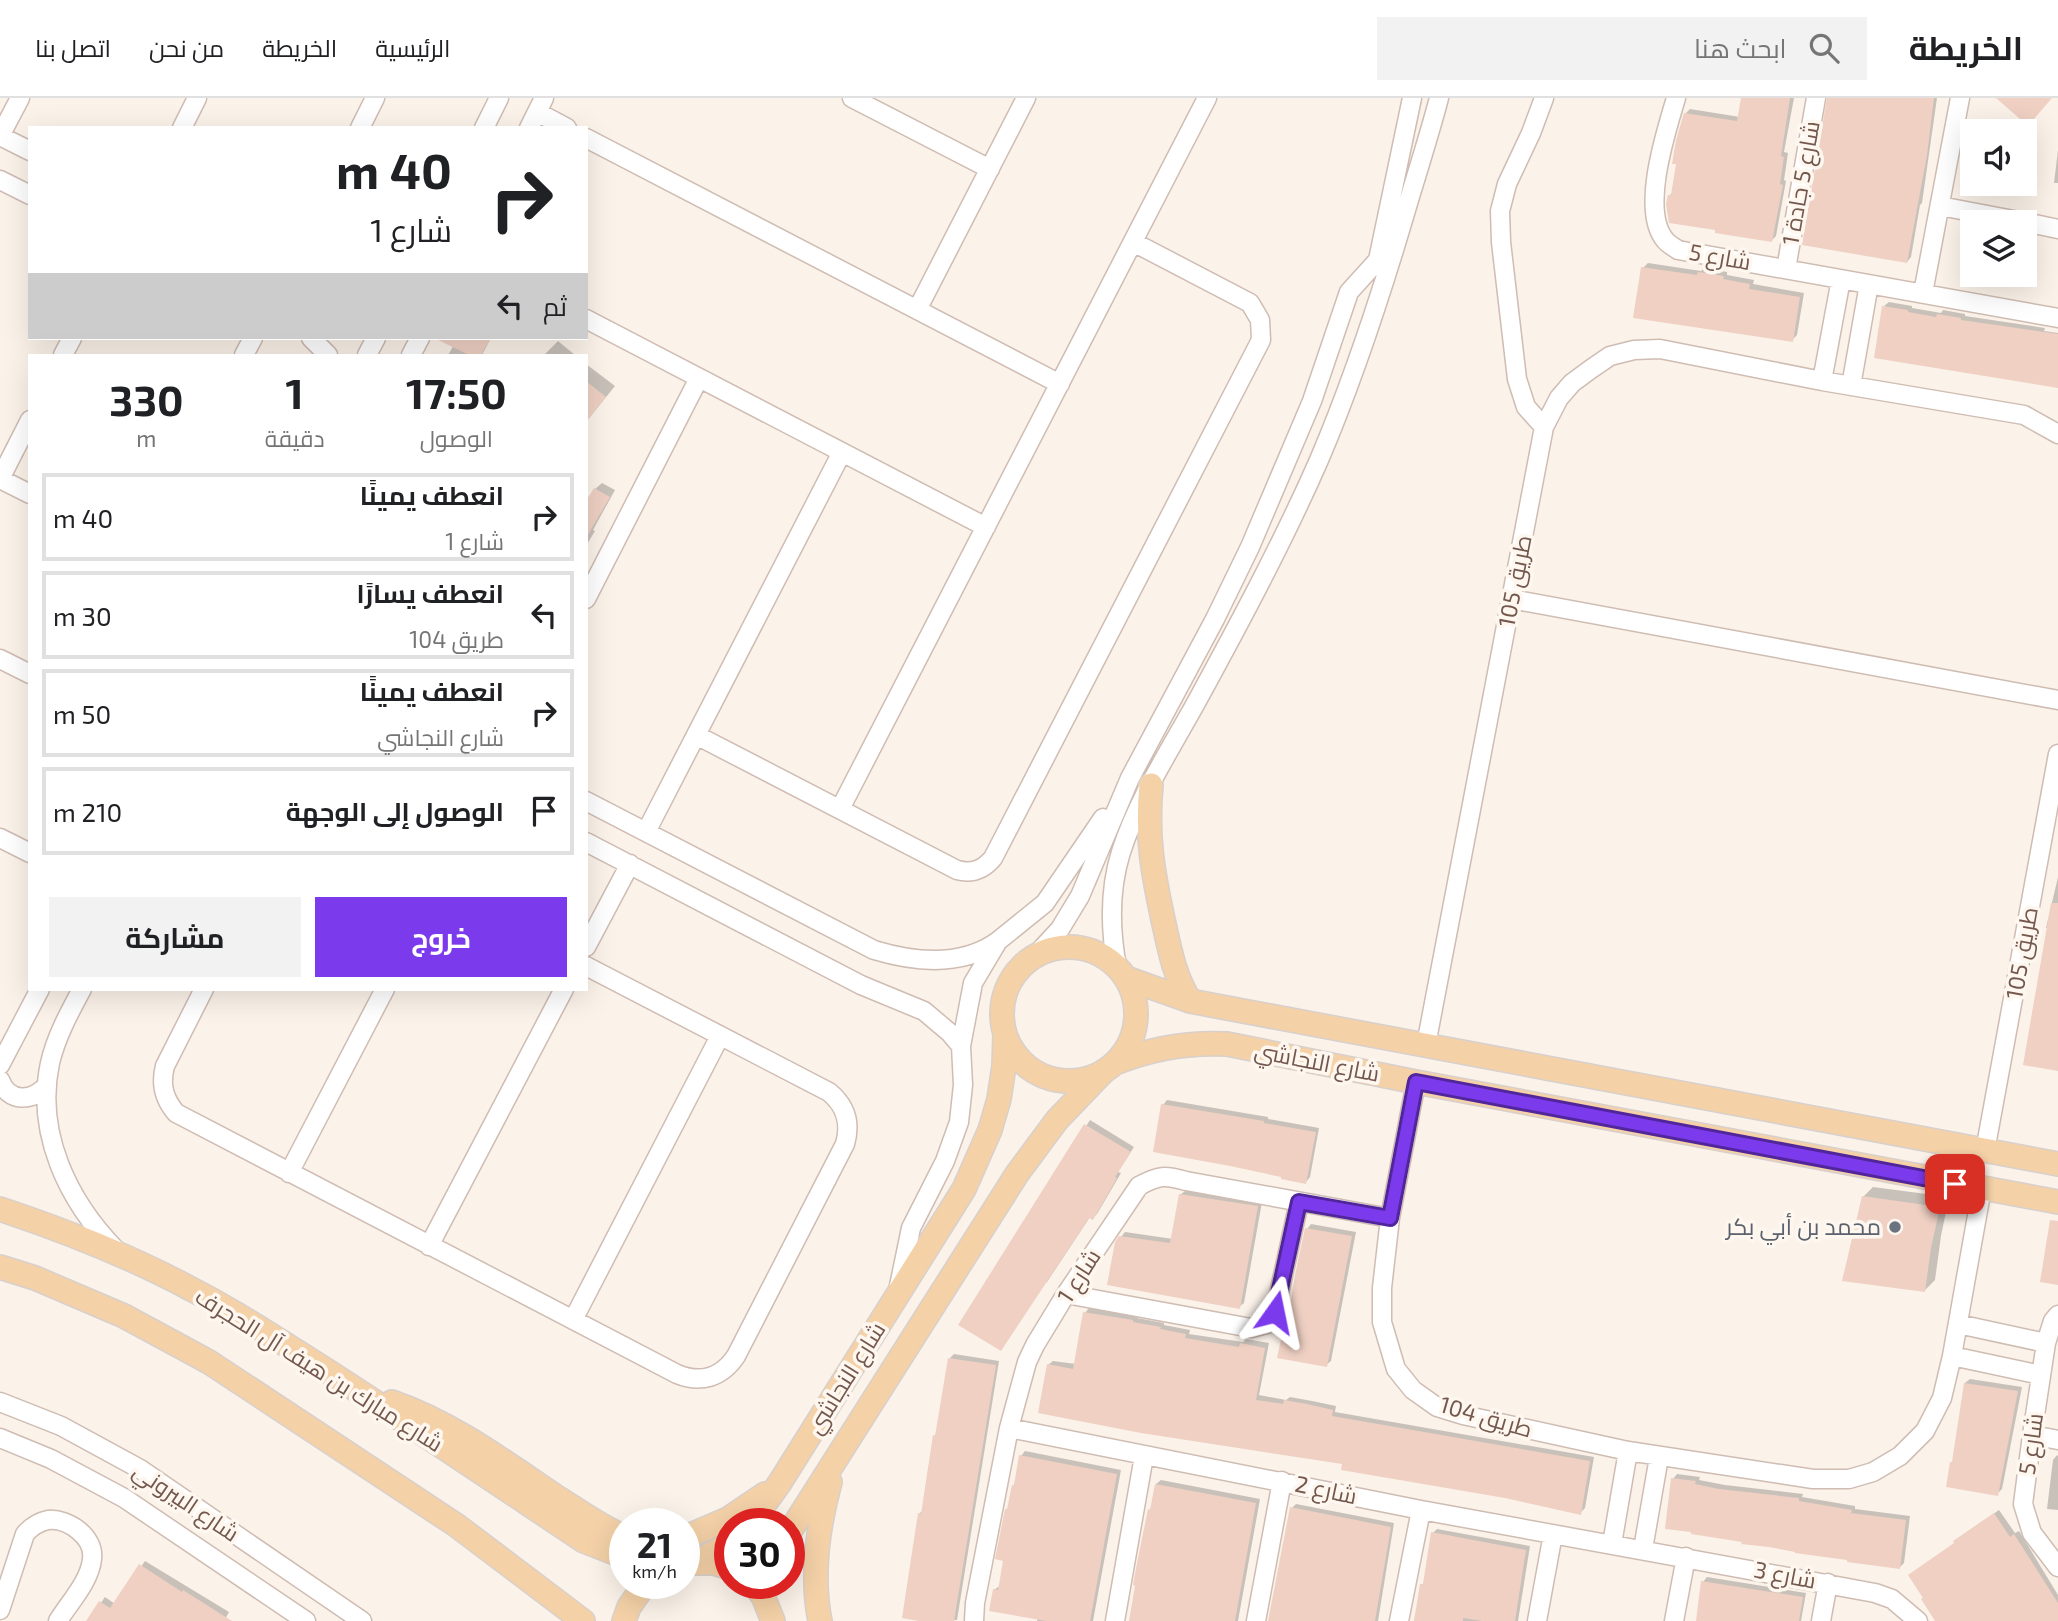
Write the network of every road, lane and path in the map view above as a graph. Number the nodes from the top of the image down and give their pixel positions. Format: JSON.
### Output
{"nodes":[{"id":1,"x":20,"y":98,"type":"edge"},
{"id":2,"x":197,"y":98,"type":"edge"},
{"id":3,"x":375,"y":98,"type":"edge"},
{"id":4,"x":499,"y":98,"type":"edge"},
{"id":5,"x":852,"y":98,"type":"edge"},
{"id":6,"x":1027,"y":98,"type":"edge"},
{"id":7,"x":1208,"y":98,"type":"edge"},
{"id":8,"x":1412,"y":98,"type":"edge"},
{"id":9,"x":1439,"y":98,"type":"edge"},
{"id":10,"x":1544,"y":98,"type":"edge"},
{"id":11,"x":1676,"y":98,"type":"edge"},
{"id":12,"x":1816,"y":98,"type":"edge"},
{"id":13,"x":1960,"y":98,"type":"edge"},
{"id":14,"x":537,"y":113,"type":"edge"},
{"id":15,"x":183,"y":126,"type":"edge"},
{"id":16,"x":361,"y":126,"type":"edge"},
{"id":17,"x":485,"y":126,"type":"edge"},
{"id":18,"x":563,"y":126,"type":"edge"},
{"id":19,"x":0,"y":136,"type":"edge"},
{"id":20,"x":588,"y":139,"type":"edge"},
{"id":21,"x":28,"y":150,"type":"edge"},
{"id":22,"x":990,"y":169,"type":"junction"},
{"id":23,"x":0,"y":180,"type":"edge"},
{"id":24,"x":28,"y":194,"type":"edge"},
{"id":25,"x":1940,"y":206,"type":"junction"},
{"id":26,"x":1961,"y":210,"type":"edge"},
{"id":27,"x":2037,"y":225,"type":"edge"},
{"id":28,"x":2058,"y":229,"type":"edge"},
{"id":29,"x":1133,"y":242,"type":"junction"},
{"id":30,"x":1786,"y":269,"type":"junction"},
{"id":31,"x":1840,"y":279,"type":"junction"},
{"id":32,"x":1869,"y":284,"type":"junction"},
{"id":33,"x":1923,"y":293,"type":"junction"},
{"id":34,"x":917,"y":310,"type":"junction"},
{"id":35,"x":2057,"y":314,"type":"edge"},
{"id":36,"x":588,"y":320,"type":"edge"},
{"id":37,"x":313,"y":340,"type":"edge"},
{"id":38,"x":327,"y":354,"type":"edge"},
{"id":39,"x":699,"y":378,"type":"junction"},
{"id":40,"x":1822,"y":381,"type":"junction"},
{"id":41,"x":1059,"y":384,"type":"junction"},
{"id":42,"x":1852,"y":386,"type":"junction"},
{"id":43,"x":28,"y":424,"type":"edge"},
{"id":44,"x":1544,"y":427,"type":"junction"},
{"id":45,"x":2058,"y":434,"type":"edge"},
{"id":46,"x":842,"y":452,"type":"junction"},
{"id":47,"x":0,"y":479,"type":"edge"},
{"id":48,"x":28,"y":493,"type":"edge"},
{"id":49,"x":986,"y":527,"type":"junction"},
{"id":50,"x":588,"y":595,"type":"edge"},
{"id":51,"x":1511,"y":599,"type":"junction"},
{"id":52,"x":0,"y":659,"type":"edge"},
{"id":53,"x":28,"y":673,"type":"edge"},
{"id":54,"x":2058,"y":700,"type":"edge"},
{"id":55,"x":696,"y":735,"type":"junction"},
{"id":56,"x":2058,"y":754,"type":"edge"},
{"id":57,"x":1141,"y":781,"type":"junction"},
{"id":58,"x":588,"y":802,"type":"edge"},
{"id":59,"x":840,"y":809,"type":"junction"},
{"id":60,"x":646,"y":832,"type":"junction"},
{"id":61,"x":0,"y":838,"type":"edge"},
{"id":62,"x":588,"y":843,"type":"edge"},
{"id":63,"x":28,"y":852,"type":"edge"},
{"id":64,"x":629,"y":864,"type":"junction"},
{"id":65,"x":998,"y":941,"type":"junction"},
{"id":66,"x":588,"y":943,"type":"edge"},
{"id":67,"x":1034,"y":957,"type":"junction"},
{"id":68,"x":588,"y":967,"type":"edge"},
{"id":69,"x":1122,"y":973,"type":"junction"},
{"id":70,"x":39,"y":991,"type":"edge"},
{"id":71,"x":81,"y":991,"type":"edge"},
{"id":72,"x":203,"y":991,"type":"edge"},
{"id":73,"x":384,"y":991,"type":"edge"},
{"id":74,"x":563,"y":991,"type":"edge"},
{"id":75,"x":1190,"y":1001,"type":"junction"},
{"id":76,"x":1005,"y":1034,"type":"junction"},
{"id":77,"x":720,"y":1036,"type":"junction"},
{"id":78,"x":1426,"y":1045,"type":"junction"},
{"id":79,"x":961,"y":1046,"type":"junction"},
{"id":80,"x":2,"y":1057,"type":"edge"},
{"id":81,"x":1109,"y":1067,"type":"junction"},
{"id":82,"x":0,"y":1080,"type":"edge"},
{"id":83,"x":1416,"y":1082,"type":"junction"},
{"id":84,"x":1618,"y":1082,"type":"junction"},
{"id":85,"x":47,"y":1085,"type":"junction"},
{"id":86,"x":1671,"y":1092,"type":"junction"},
{"id":87,"x":1611,"y":1119,"type":"junction"},
{"id":88,"x":1662,"y":1129,"type":"junction"},
{"id":89,"x":1985,"y":1151,"type":"junction"},
{"id":90,"x":2058,"y":1164,"type":"edge"},
{"id":91,"x":289,"y":1173,"type":"junction"},
{"id":92,"x":1982,"y":1188,"type":"junction"},
{"id":93,"x":1299,"y":1202,"type":"junction"},
{"id":94,"x":2058,"y":1202,"type":"edge"},
{"id":95,"x":0,"y":1209,"type":"edge"},
{"id":96,"x":1390,"y":1218,"type":"junction"},
{"id":97,"x":429,"y":1246,"type":"junction"},
{"id":98,"x":121,"y":1255,"type":"junction"},
{"id":99,"x":0,"y":1267,"type":"edge"},
{"id":100,"x":1066,"y":1294,"type":"junction"},
{"id":101,"x":896,"y":1297,"type":"junction"},
{"id":102,"x":2058,"y":1315,"type":"edge"},
{"id":103,"x":573,"y":1320,"type":"junction"},
{"id":104,"x":1958,"y":1324,"type":"junction"},
{"id":105,"x":2046,"y":1343,"type":"junction"},
{"id":106,"x":1952,"y":1356,"type":"junction"},
{"id":107,"x":2041,"y":1375,"type":"junction"},
{"id":108,"x":363,"y":1394,"type":"junction"},
{"id":109,"x":0,"y":1402,"type":"edge"},
{"id":110,"x":1009,"y":1428,"type":"junction"},
{"id":111,"x":2032,"y":1435,"type":"junction"},
{"id":112,"x":0,"y":1438,"type":"edge"},
{"id":113,"x":2058,"y":1440,"type":"edge"},
{"id":114,"x":1628,"y":1451,"type":"junction"},
{"id":115,"x":1144,"y":1456,"type":"junction"},
{"id":116,"x":1660,"y":1457,"type":"junction"},
{"id":117,"x":836,"y":1461,"type":"junction"},
{"id":118,"x":1282,"y":1481,"type":"junction"},
{"id":119,"x":779,"y":1484,"type":"junction"},
{"id":120,"x":762,"y":1508,"type":"edge"},
{"id":121,"x":805,"y":1508,"type":"edge"},
{"id":122,"x":1421,"y":1510,"type":"junction"},
{"id":123,"x":609,"y":1529,"type":"edge"},
{"id":124,"x":700,"y":1531,"type":"edge"},
{"id":125,"x":1553,"y":1534,"type":"junction"},
{"id":126,"x":1612,"y":1544,"type":"junction"},
{"id":127,"x":1643,"y":1549,"type":"junction"},
{"id":128,"x":609,"y":1551,"type":"edge"},
{"id":129,"x":1686,"y":1557,"type":"junction"},
{"id":130,"x":2058,"y":1567,"type":"edge"},
{"id":131,"x":1828,"y":1583,"type":"junction"},
{"id":132,"x":634,"y":1599,"type":"edge"},
{"id":133,"x":0,"y":1610,"type":"edge"},
{"id":134,"x":58,"y":1621,"type":"edge"},
{"id":135,"x":306,"y":1621,"type":"edge"},
{"id":136,"x":362,"y":1621,"type":"edge"},
{"id":137,"x":583,"y":1621,"type":"edge"},
{"id":138,"x":624,"y":1621,"type":"edge"},
{"id":139,"x":820,"y":1621,"type":"edge"},
{"id":140,"x":974,"y":1621,"type":"edge"},
{"id":141,"x":1115,"y":1621,"type":"edge"},
{"id":142,"x":1256,"y":1621,"type":"edge"},
{"id":143,"x":1399,"y":1621,"type":"edge"},
{"id":144,"x":1537,"y":1621,"type":"edge"},
{"id":145,"x":1674,"y":1621,"type":"edge"},
{"id":146,"x":1821,"y":1621,"type":"edge"},
{"id":147,"x":1918,"y":1621,"type":"edge"}],
"edges":[{"from":1,"to":19,"type":"street"},
{"from":2,"to":15,"type":"street"},
{"from":3,"to":16,"type":"street"},
{"from":4,"to":17,"type":"street"},
{"from":5,"to":22,"type":"street"},
{"from":6,"to":22,"type":"street"},
{"from":7,"to":29,"type":"street"},
{"from":8,"to":57,"type":"street"},
{"from":9,"to":57,"type":"street"},
{"from":10,"to":44,"type":"street"},
{"from":11,"to":30,"type":"street","name":"شارع 5"},
{"from":12,"to":30,"type":"street","name":"شارع 5 جادة 1"},
{"from":13,"to":25,"type":"street"},
{"from":14,"to":18,"type":"street"},
{"from":19,"to":21,"type":"street"},
{"from":20,"to":34,"type":"street"},
{"from":22,"to":34,"type":"street"},
{"from":23,"to":24,"type":"street"},
{"from":25,"to":26,"type":"street"},
{"from":25,"to":33,"type":"street"},
{"from":27,"to":28,"type":"street"},
{"from":29,"to":41,"type":"street"},
{"from":29,"to":59,"type":"street"},
{"from":30,"to":31,"type":"street","name":"شارع 5"},
{"from":31,"to":32,"type":"street","name":"شارع 5"},
{"from":31,"to":40,"type":"street"},
{"from":32,"to":33,"type":"street","name":"شارع 5"},
{"from":32,"to":42,"type":"street"},
{"from":33,"to":35,"type":"street","name":"شارع 5"},
{"from":34,"to":41,"type":"street"},
{"from":36,"to":39,"type":"street"},
{"from":37,"to":38,"type":"street"},
{"from":39,"to":46,"type":"street"},
{"from":39,"to":50,"type":"street"},
{"from":40,"to":42,"type":"street","name":"طريق 105"},
{"from":40,"to":44,"type":"street","name":"طريق 105"},
{"from":41,"to":49,"type":"street"},
{"from":42,"to":45,"type":"street","name":"طريق 105"},
{"from":43,"to":47,"type":"street"},
{"from":44,"to":51,"type":"street","name":"طريق 105"},
{"from":46,"to":49,"type":"street"},
{"from":46,"to":55,"type":"street"},
{"from":47,"to":48,"type":"street"},
{"from":49,"to":59,"type":"street"},
{"from":51,"to":54,"type":"street"},
{"from":51,"to":78,"type":"street","name":"طريق 105"},
{"from":52,"to":53,"type":"street"},
{"from":55,"to":59,"type":"street"},
{"from":55,"to":60,"type":"street"},
{"from":56,"to":89,"type":"street","name":"طريق 105"},
{"from":57,"to":65,"type":"street"},
{"from":57,"to":67,"type":"street"},
{"from":57,"to":69,"type":"street"},
{"from":57,"to":75,"type":"main road"},
{"from":58,"to":60,"type":"street"},
{"from":60,"to":65,"type":"street"},
{"from":61,"to":63,"type":"street"},
{"from":62,"to":64,"type":"street"},
{"from":64,"to":66,"type":"street"},
{"from":64,"to":79,"type":"street"},
{"from":65,"to":79,"type":"street"},
{"from":67,"to":69,"type":"main road"},
{"from":67,"to":76,"type":"main road"},
{"from":68,"to":77,"type":"street"},
{"from":69,"to":75,"type":"main road","name":"شارع النجاشي"},
{"from":69,"to":81,"type":"main road"},
{"from":70,"to":80,"type":"street"},
{"from":71,"to":85,"type":"street"},
{"from":72,"to":91,"type":"street"},
{"from":73,"to":91,"type":"street"},
{"from":74,"to":97,"type":"street"},
{"from":75,"to":78,"type":"main road","name":"شارع النجاشي"},
{"from":76,"to":81,"type":"main road"},
{"from":76,"to":101,"type":"main road","name":"شارع النجاشي"},
{"from":77,"to":103,"type":"street"},
{"from":77,"to":103,"type":"street"},
{"from":78,"to":84,"type":"main road","name":"شارع النجاشي"},
{"from":79,"to":101,"type":"street"},
{"from":81,"to":83,"type":"main road","name":"شارع النجاشي"},
{"from":81,"to":117,"type":"main road","name":"شارع النجاشي"},
{"from":82,"to":85,"type":"street"},
{"from":83,"to":87,"type":"main road","name":"شارع النجاشي"},
{"from":83,"to":96,"type":"street","name":"طريق 104"},
{"from":84,"to":86,"type":"main road","name":"شارع النجاشي"},
{"from":84,"to":87,"type":"main road"},
{"from":85,"to":98,"type":"street"},
{"from":86,"to":88,"type":"main road"},
{"from":86,"to":89,"type":"main road","name":"شارع النجاشي"},
{"from":87,"to":88,"type":"main road","name":"شارع النجاشي"},
{"from":88,"to":92,"type":"main road","name":"شارع النجاشي"},
{"from":89,"to":90,"type":"main road","name":"شارع النجاشي"},
{"from":91,"to":97,"type":"street"},
{"from":92,"to":94,"type":"main road","name":"شارع النجاشي"},
{"from":92,"to":104,"type":"street","name":"طريق 104"},
{"from":93,"to":96,"type":"street","name":"شارع 1"},
{"from":93,"to":100,"type":"street","name":"شارع 1"},
{"from":93,"to":100,"type":"street"},
{"from":95,"to":98,"type":"main road","name":"شارع مبارك بن هيف آل الحجرف"},
{"from":96,"to":114,"type":"street","name":"طريق 104"},
{"from":97,"to":103,"type":"street"},
{"from":98,"to":108,"type":"main road","name":"شارع مبارك بن هيف آل الحجرف"},
{"from":99,"to":137,"type":"main road"},
{"from":100,"to":110,"type":"street","name":"شارع 1"},
{"from":101,"to":119,"type":"main road","name":"شارع النجاشي"},
{"from":102,"to":105,"type":"street","name":"شارع 5"},
{"from":104,"to":105,"type":"street"},
{"from":104,"to":106,"type":"street","name":"طريق 104"},
{"from":105,"to":107,"type":"street","name":"شارع 5"},
{"from":106,"to":107,"type":"street"},
{"from":106,"to":116,"type":"street","name":"طريق 104"},
{"from":107,"to":111,"type":"street","name":"شارع 5"},
{"from":108,"to":123,"type":"main road"},
{"from":108,"to":128,"type":"main road","name":"شارع مبارك بن هيف آل الحجرف"},
{"from":109,"to":136,"type":"street","name":"شارع البيروني"},
{"from":110,"to":115,"type":"street","name":"شارع 2"},
{"from":110,"to":140,"type":"street","name":"شارع 1"},
{"from":111,"to":113,"type":"street"},
{"from":111,"to":130,"type":"street","name":"شارع 5"},
{"from":112,"to":135,"type":"street","name":"شارع البيروني"},
{"from":114,"to":116,"type":"street","name":"طريق 104"},
{"from":114,"to":126,"type":"street"},
{"from":115,"to":118,"type":"street","name":"شارع 2"},
{"from":115,"to":141,"type":"street"},
{"from":116,"to":127,"type":"street"},
{"from":117,"to":121,"type":"main road","name":"شارع النجاشي"},
{"from":117,"to":139,"type":"main road"},
{"from":118,"to":122,"type":"street","name":"شارع 2"},
{"from":118,"to":142,"type":"street"},
{"from":119,"to":120,"type":"main road","name":"شارع النجاشي"},
{"from":119,"to":124,"type":"main road"},
{"from":122,"to":125,"type":"street","name":"شارع 2"},
{"from":122,"to":143,"type":"street"},
{"from":125,"to":126,"type":"street","name":"شارع 2"},
{"from":125,"to":144,"type":"street"},
{"from":126,"to":127,"type":"street","name":"شارع 2"},
{"from":127,"to":129,"type":"street","name":"شارع 3"},
{"from":129,"to":131,"type":"street","name":"شارع 3"},
{"from":129,"to":145,"type":"street"},
{"from":131,"to":146,"type":"street"},
{"from":131,"to":147,"type":"street","name":"شارع 3"},
{"from":132,"to":138,"type":"main road"},
{"from":133,"to":134,"type":"street"}]}
